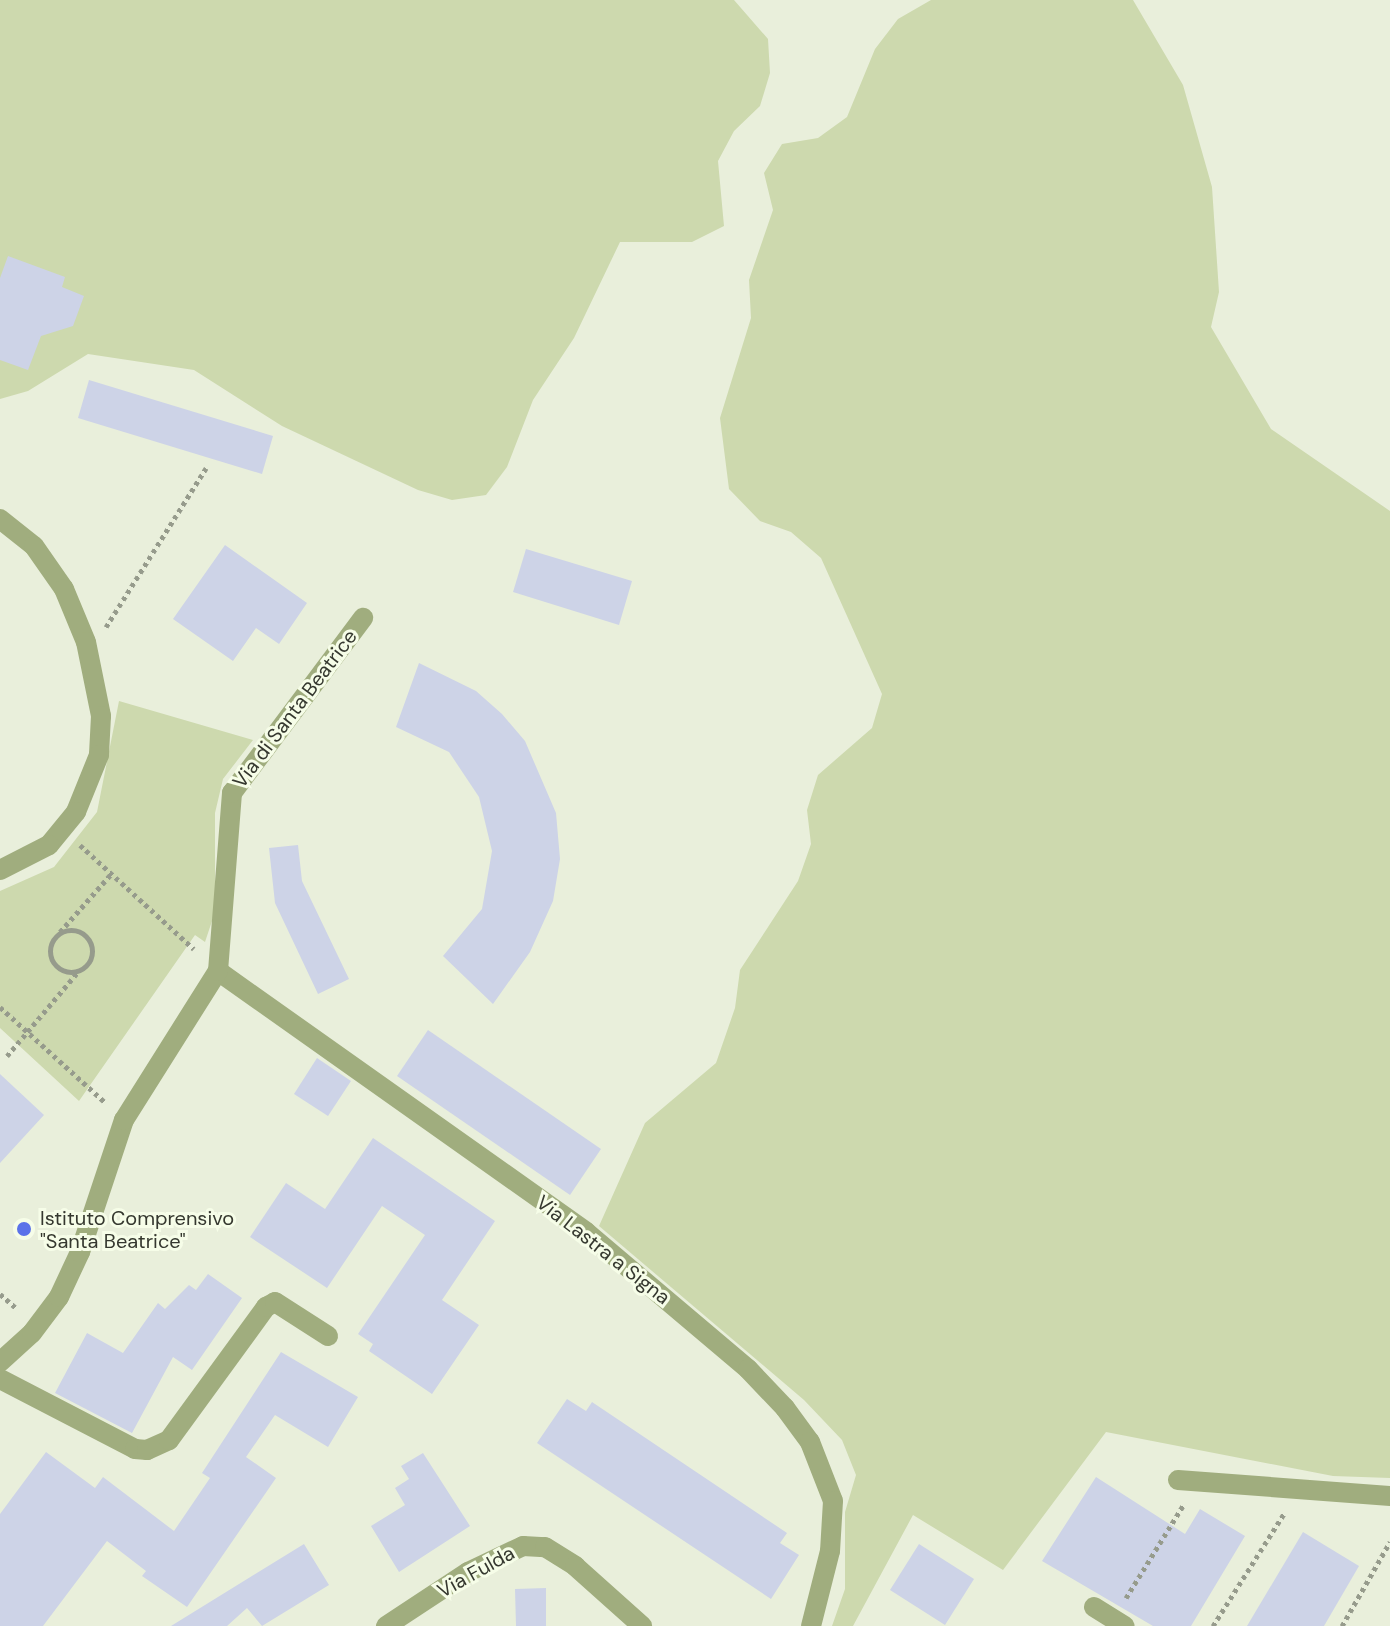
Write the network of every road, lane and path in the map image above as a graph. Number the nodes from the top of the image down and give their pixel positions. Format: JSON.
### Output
{"nodes":[{"id":1,"x":206,"y":468,"type":"dead end"},
{"id":2,"x":0,"y":519,"type":"edge"},
{"id":3,"x":363,"y":618,"type":"dead end"},
{"id":4,"x":90,"y":654,"type":"junction"},
{"id":5,"x":63,"y":830,"type":"junction"},
{"id":6,"x":0,"y":870,"type":"edge"},
{"id":7,"x":112,"y":873,"type":"junction"},
{"id":8,"x":60,"y":932,"type":"junction"},
{"id":9,"x":79,"y":971,"type":"junction"},
{"id":10,"x":218,"y":971,"type":"junction"},
{"id":11,"x":0,"y":1007,"type":"edge"},
{"id":12,"x":28,"y":1032,"type":"junction"},
{"id":13,"x":7,"y":1056,"type":"dead end"},
{"id":14,"x":124,"y":1120,"type":"junction"},
{"id":15,"x":0,"y":1294,"type":"edge"},
{"id":16,"x":17,"y":1309,"type":"dead end"},
{"id":17,"x":328,"y":1336,"type":"dead end"},
{"id":18,"x":0,"y":1362,"type":"edge"},
{"id":19,"x":0,"y":1379,"type":"edge"},
{"id":20,"x":1188,"y":1481,"type":"joint"},
{"id":21,"x":1300,"y":1489,"type":"junction"},
{"id":22,"x":1390,"y":1496,"type":"edge"},
{"id":23,"x":1390,"y":1542,"type":"edge"},
{"id":24,"x":1094,"y":1607,"type":"dead end"},
{"id":25,"x":1119,"y":1622,"type":"edge"},
{"id":26,"x":386,"y":1626,"type":"edge"},
{"id":27,"x":642,"y":1626,"type":"edge"},
{"id":28,"x":811,"y":1626,"type":"edge"},
{"id":29,"x":1213,"y":1626,"type":"edge"},
{"id":30,"x":1342,"y":1626,"type":"edge"}],
"edges":[{"from":1,"to":4,"type":"path"},
{"from":2,"to":4,"type":"street"},
{"from":3,"to":10,"type":"street","name":"Via di Santa Beatrice"},
{"from":4,"to":5,"type":"street"},
{"from":5,"to":6,"type":"street"},
{"from":5,"to":7,"type":"path"},
{"from":7,"to":8,"type":"path"},
{"from":7,"to":10,"type":"path"},
{"from":8,"to":9,"type":"path"},
{"from":8,"to":9,"type":"path"},
{"from":9,"to":12,"type":"path"},
{"from":10,"to":14,"type":"street","name":"Via di Santa Beatrice"},
{"from":10,"to":28,"type":"street","name":"Via Lastra a Signa"},
{"from":11,"to":12,"type":"path"},
{"from":12,"to":13,"type":"path"},
{"from":12,"to":14,"type":"path"},
{"from":14,"to":18,"type":"street","name":"Via di Santa Beatrice"},
{"from":15,"to":16,"type":"path"},
{"from":17,"to":19,"type":"street"},
{"from":20,"to":21,"type":"street"},
{"from":20,"to":25,"type":"path"},
{"from":21,"to":22,"type":"street"},
{"from":21,"to":29,"type":"path"},
{"from":23,"to":30,"type":"path"},
{"from":24,"to":25,"type":"street"},
{"from":26,"to":27,"type":"street","name":"Via Fulda"}]}
